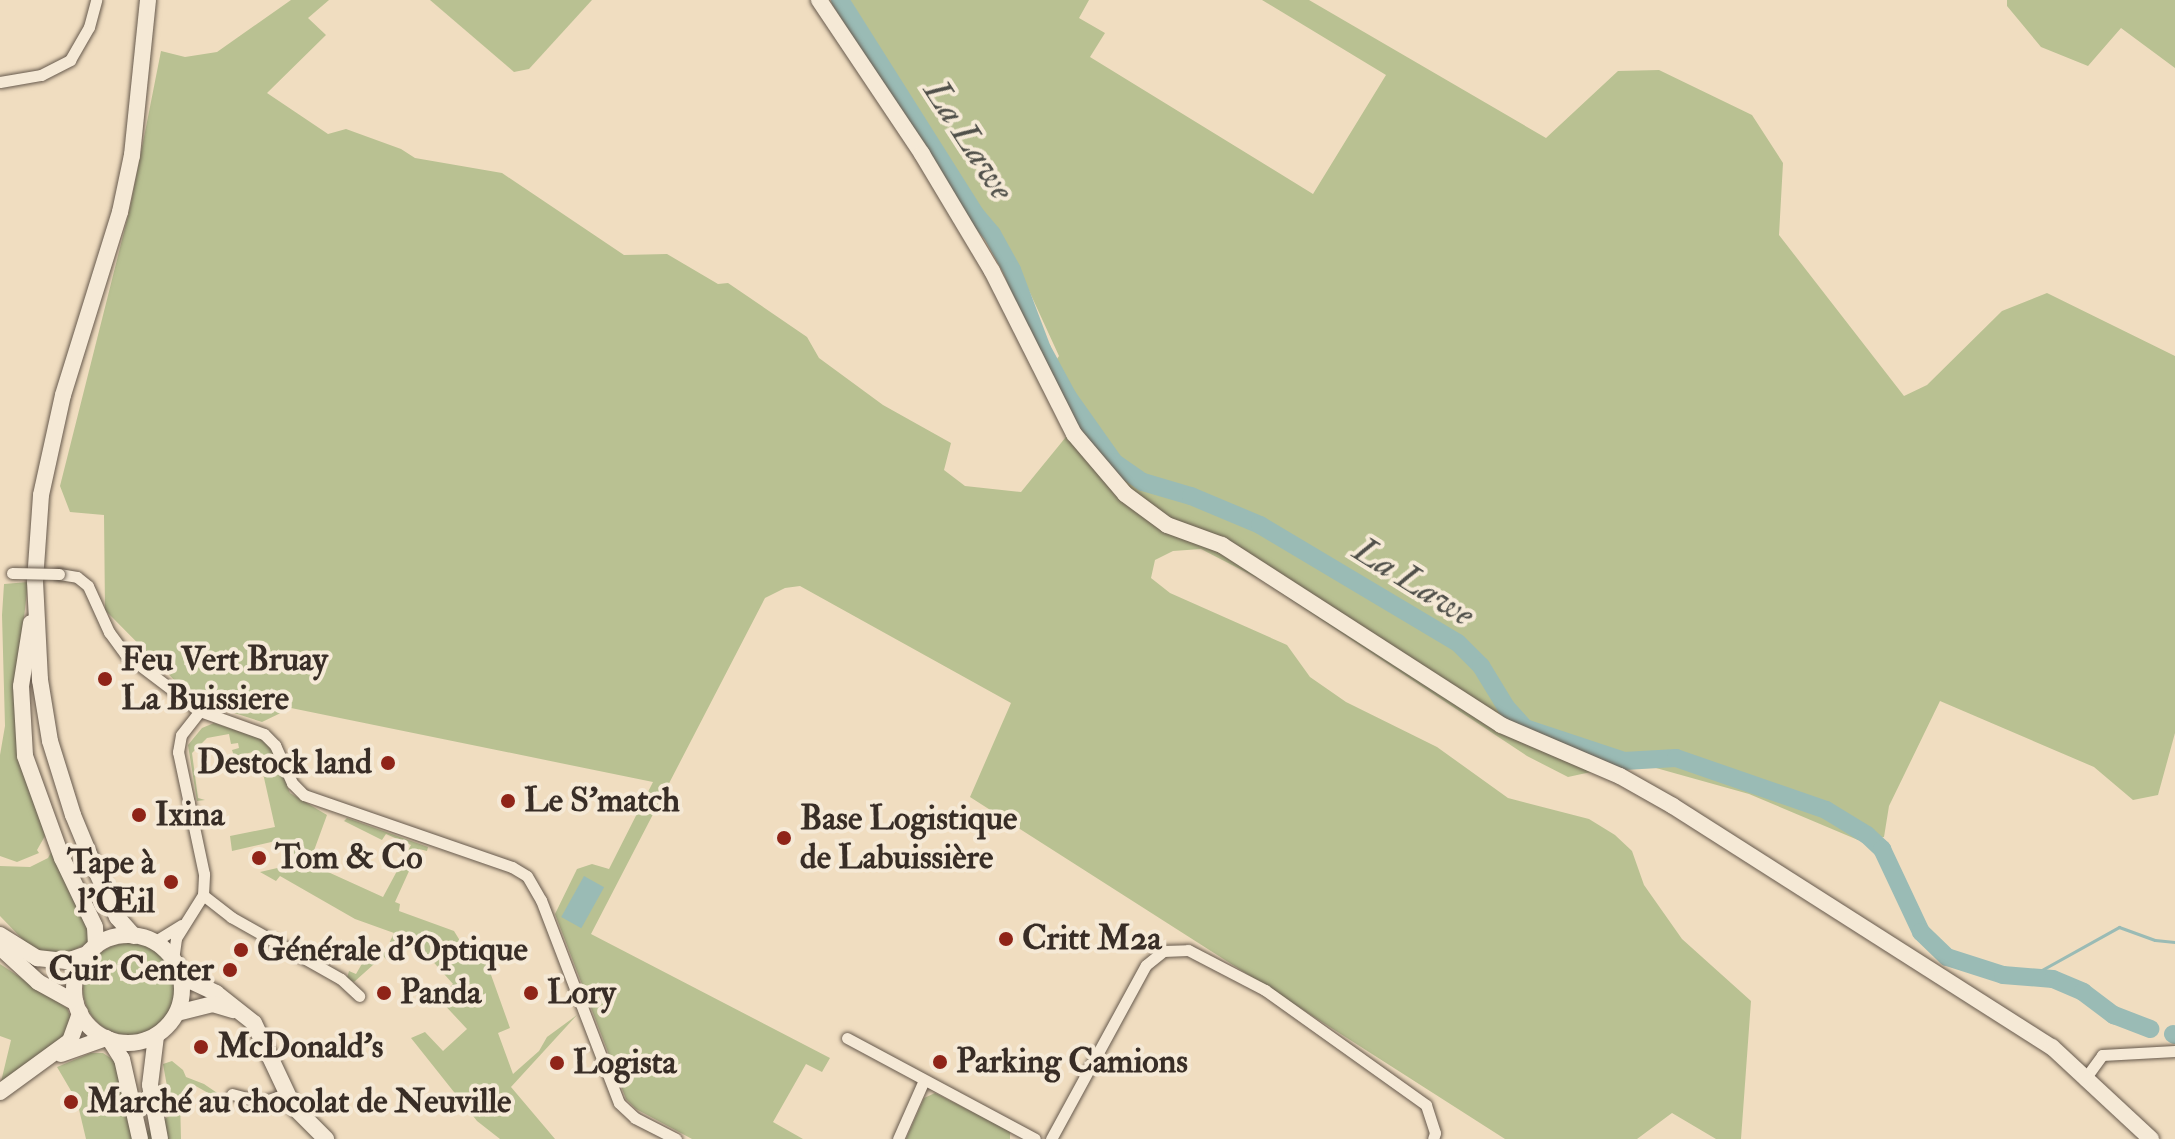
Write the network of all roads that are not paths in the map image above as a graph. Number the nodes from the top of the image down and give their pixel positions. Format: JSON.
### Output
{"nodes":[{"id":1,"x":96,"y":0,"type":"edge"},
{"id":2,"x":148,"y":0,"type":"edge"},
{"id":3,"x":819,"y":0,"type":"edge"},
{"id":4,"x":0,"y":82,"type":"edge"},
{"id":5,"x":12,"y":573,"type":"dead end"},
{"id":6,"x":35,"y":610,"type":"junction"},
{"id":7,"x":200,"y":711,"type":"junction"},
{"id":8,"x":203,"y":895,"type":"junction"},
{"id":9,"x":184,"y":923,"type":"junction"},
{"id":10,"x":0,"y":935,"type":"edge"},
{"id":11,"x":134,"y":936,"type":"junction"},
{"id":12,"x":154,"y":942,"type":"junction"},
{"id":13,"x":0,"y":947,"type":"edge"},
{"id":14,"x":92,"y":950,"type":"junction"},
{"id":15,"x":173,"y":960,"type":"junction"},
{"id":16,"x":180,"y":976,"type":"junction"},
{"id":17,"x":359,"y":996,"type":"dead end"},
{"id":18,"x":78,"y":1008,"type":"junction"},
{"id":19,"x":177,"y":1013,"type":"junction"},
{"id":20,"x":242,"y":1013,"type":"junction"},
{"id":21,"x":156,"y":1036,"type":"junction"},
{"id":22,"x":847,"y":1038,"type":"dead end"},
{"id":23,"x":108,"y":1039,"type":"junction"},
{"id":24,"x":2175,"y":1051,"type":"edge"},
{"id":25,"x":49,"y":1059,"type":"junction"},
{"id":26,"x":924,"y":1080,"type":"junction"},
{"id":27,"x":2084,"y":1080,"type":"junction"},
{"id":28,"x":0,"y":1092,"type":"edge"},
{"id":29,"x":232,"y":1094,"type":"dead end"},
{"id":30,"x":286,"y":1094,"type":"junction"},
{"id":31,"x":140,"y":1139,"type":"edge"},
{"id":32,"x":160,"y":1139,"type":"edge"},
{"id":33,"x":326,"y":1139,"type":"edge"},
{"id":34,"x":676,"y":1139,"type":"edge"},
{"id":35,"x":898,"y":1139,"type":"edge"},
{"id":36,"x":1035,"y":1139,"type":"edge"},
{"id":37,"x":1051,"y":1139,"type":"edge"},
{"id":38,"x":1433,"y":1139,"type":"edge"},
{"id":39,"x":2151,"y":1139,"type":"edge"}],
"edges":[{"from":1,"to":4,"type":"street"},
{"from":2,"to":6,"type":"main road"},
{"from":3,"to":27,"type":"main road"},
{"from":5,"to":7,"type":"street","bridge":true},
{"from":6,"to":11,"type":"main road"},
{"from":6,"to":14,"type":"main road"},
{"from":7,"to":8,"type":"street"},
{"from":7,"to":34,"type":"street"},
{"from":8,"to":9,"type":"street"},
{"from":8,"to":17,"type":"street"},
{"from":9,"to":12,"type":"street"},
{"from":9,"to":15,"type":"street"},
{"from":10,"to":14,"type":"main road"},
{"from":11,"to":12,"type":"main road"},
{"from":11,"to":14,"type":"main road"},
{"from":12,"to":15,"type":"main road"},
{"from":13,"to":18,"type":"main road"},
{"from":14,"to":18,"type":"main road"},
{"from":15,"to":16,"type":"main road"},
{"from":16,"to":19,"type":"main road"},
{"from":16,"to":20,"type":"main road"},
{"from":18,"to":23,"type":"main road"},
{"from":18,"to":25,"type":"main road"},
{"from":19,"to":20,"type":"main road"},
{"from":19,"to":21,"type":"main road"},
{"from":20,"to":30,"type":"main road"},
{"from":21,"to":23,"type":"main road"},
{"from":21,"to":32,"type":"main road"},
{"from":22,"to":26,"type":"street"},
{"from":23,"to":25,"type":"main road"},
{"from":23,"to":31,"type":"main road"},
{"from":24,"to":27,"type":"street"},
{"from":25,"to":28,"type":"main road"},
{"from":26,"to":35,"type":"street"},
{"from":26,"to":36,"type":"street"},
{"from":27,"to":39,"type":"main road"},
{"from":29,"to":30,"type":"street"},
{"from":30,"to":33,"type":"main road"},
{"from":37,"to":38,"type":"street"}]}
